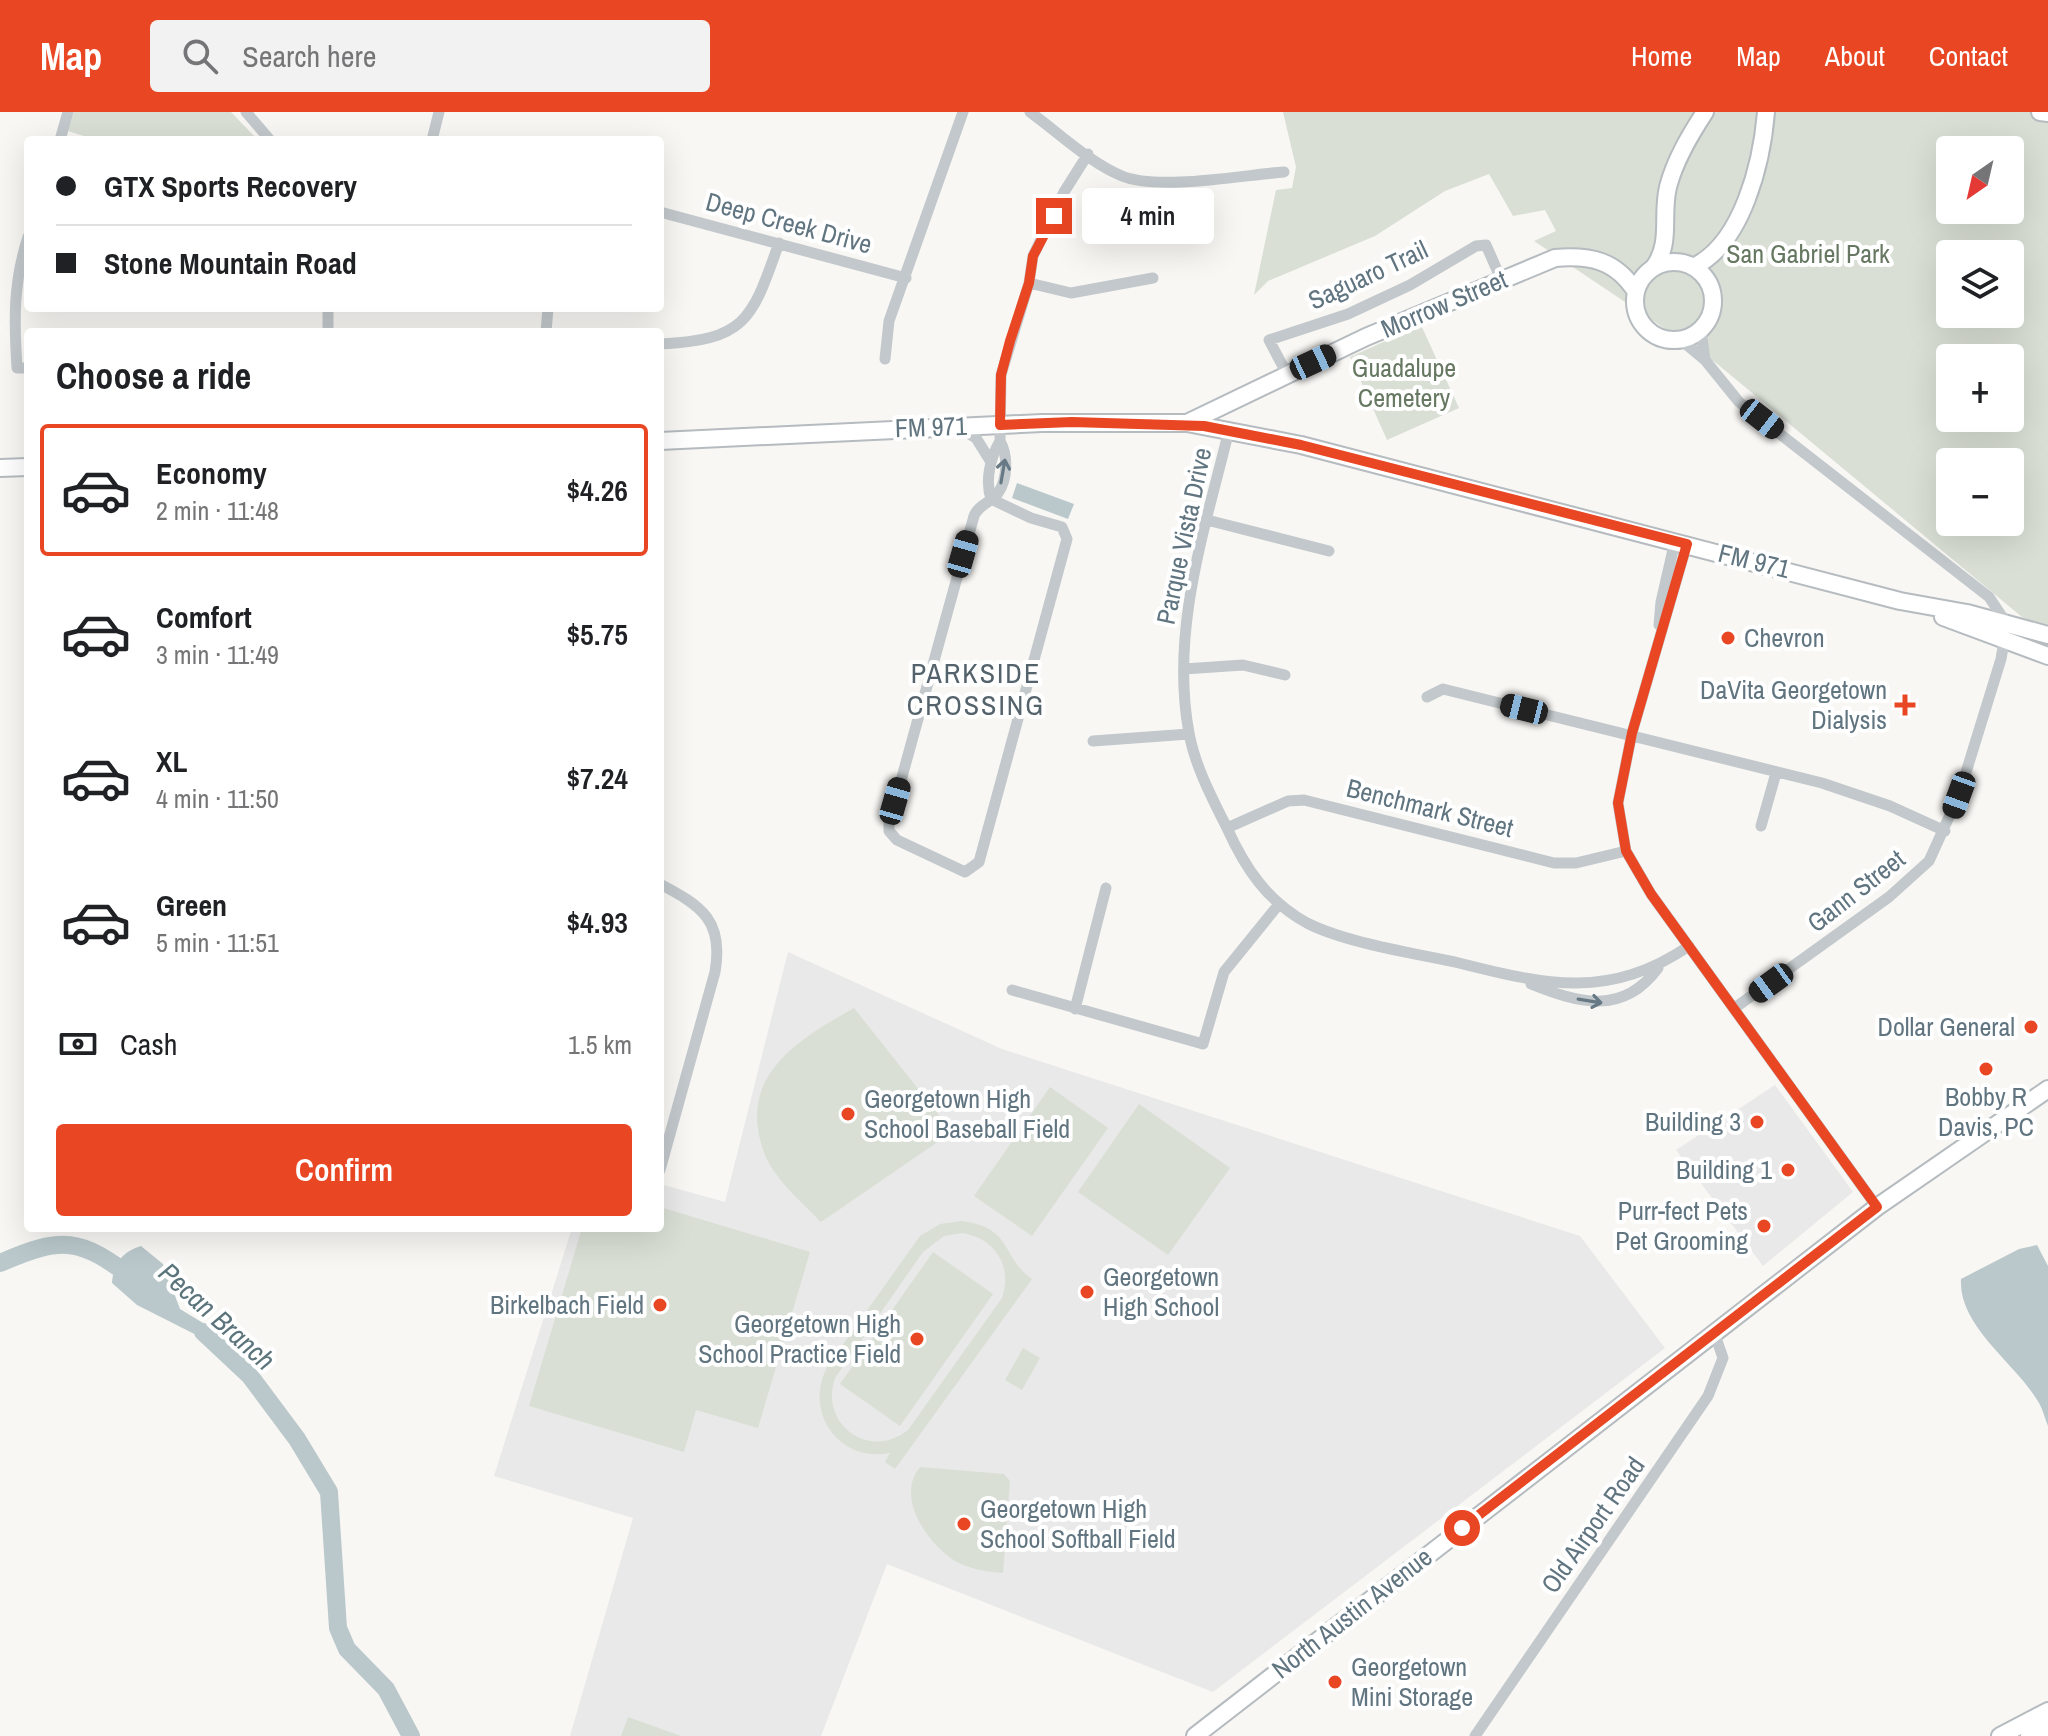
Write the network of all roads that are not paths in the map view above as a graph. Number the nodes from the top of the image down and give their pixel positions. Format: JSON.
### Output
{"nodes":[{"id":1,"x":68,"y":112,"type":"edge"},
{"id":2,"x":439,"y":112,"type":"edge"},
{"id":3,"x":963,"y":112,"type":"edge"},
{"id":4,"x":1030,"y":112,"type":"edge"},
{"id":5,"x":1705,"y":112,"type":"edge"},
{"id":6,"x":1766,"y":112,"type":"edge"},
{"id":7,"x":2040,"y":112,"type":"edge"},
{"id":8,"x":251,"y":113,"type":"edge"},
{"id":9,"x":2048,"y":113,"type":"edge"},
{"id":10,"x":61,"y":136,"type":"edge"},
{"id":11,"x":267,"y":136,"type":"edge"},
{"id":12,"x":433,"y":136,"type":"edge"},
{"id":13,"x":1088,"y":154,"type":"junction"},
{"id":14,"x":1284,"y":172,"type":"dead end"},
{"id":15,"x":664,"y":213,"type":"edge"},
{"id":16,"x":779,"y":243,"type":"junction"},
{"id":17,"x":1666,"y":247,"type":"junction"},
{"id":18,"x":24,"y":250,"type":"edge"},
{"id":19,"x":1710,"y":257,"type":"junction"},
{"id":20,"x":1686,"y":264,"type":"junction"},
{"id":21,"x":1651,"y":269,"type":"junction"},
{"id":22,"x":1619,"y":271,"type":"junction"},
{"id":23,"x":906,"y":278,"type":"junction"},
{"id":24,"x":1153,"y":278,"type":"dead end"},
{"id":25,"x":1501,"y":279,"type":"junction"},
{"id":26,"x":1707,"y":280,"type":"junction"},
{"id":27,"x":1029,"y":283,"type":"junction"},
{"id":28,"x":1636,"y":292,"type":"junction"},
{"id":29,"x":1701,"y":331,"type":"junction"},
{"id":30,"x":1681,"y":340,"type":"junction"},
{"id":31,"x":664,"y":344,"type":"edge"},
{"id":32,"x":885,"y":359,"type":"dead end"},
{"id":33,"x":1705,"y":360,"type":"junction"},
{"id":34,"x":24,"y":368,"type":"edge"},
{"id":35,"x":1287,"y":374,"type":"junction"},
{"id":36,"x":1187,"y":423,"type":"junction"},
{"id":37,"x":957,"y":426,"type":"junction"},
{"id":38,"x":1229,"y":430,"type":"junction"},
{"id":39,"x":1000,"y":433,"type":"junction"},
{"id":40,"x":664,"y":441,"type":"edge"},
{"id":41,"x":991,"y":462,"type":"junction"},
{"id":42,"x":24,"y":467,"type":"edge"},
{"id":43,"x":0,"y":468,"type":"edge"},
{"id":44,"x":991,"y":499,"type":"junction"},
{"id":45,"x":1207,"y":520,"type":"junction"},
{"id":46,"x":1681,"y":542,"type":"junction"},
{"id":47,"x":1329,"y":551,"type":"dead end"},
{"id":48,"x":2006,"y":632,"type":"junction"},
{"id":49,"x":2048,"y":635,"type":"edge"},
{"id":50,"x":2048,"y":656,"type":"edge"},
{"id":51,"x":1184,"y":669,"type":"junction"},
{"id":52,"x":1285,"y":675,"type":"dead end"},
{"id":53,"x":1427,"y":697,"type":"dead end"},
{"id":54,"x":1189,"y":734,"type":"junction"},
{"id":55,"x":1631,"y":737,"type":"junction"},
{"id":56,"x":1093,"y":741,"type":"dead end"},
{"id":57,"x":1776,"y":773,"type":"junction"},
{"id":58,"x":1761,"y":826,"type":"dead end"},
{"id":59,"x":1227,"y":828,"type":"junction"},
{"id":60,"x":1945,"y":831,"type":"junction"},
{"id":61,"x":1626,"y":851,"type":"junction"},
{"id":62,"x":664,"y":886,"type":"edge"},
{"id":63,"x":1106,"y":888,"type":"dead end"},
{"id":64,"x":1279,"y":904,"type":"junction"},
{"id":65,"x":1689,"y":946,"type":"junction"},
{"id":66,"x":1658,"y":968,"type":"junction"},
{"id":67,"x":1516,"y":977,"type":"junction"},
{"id":68,"x":1012,"y":990,"type":"dead end"},
{"id":69,"x":1736,"y":1007,"type":"junction"},
{"id":70,"x":1075,"y":1009,"type":"junction"},
{"id":71,"x":2048,"y":1089,"type":"edge"},
{"id":72,"x":664,"y":1156,"type":"edge"},
{"id":73,"x":1877,"y":1207,"type":"junction"},
{"id":74,"x":1714,"y":1332,"type":"junction"},
{"id":75,"x":2048,"y":1711,"type":"edge"},
{"id":76,"x":2048,"y":1728,"type":"edge"},
{"id":77,"x":1195,"y":1736,"type":"edge"},
{"id":78,"x":1475,"y":1736,"type":"edge"},
{"id":79,"x":2000,"y":1736,"type":"edge"},
{"id":80,"x":2031,"y":1736,"type":"edge"}],
"edges":[{"from":1,"to":10,"type":"street"},
{"from":2,"to":12,"type":"street"},
{"from":3,"to":23,"type":"street"},
{"from":4,"to":13,"type":"street"},
{"from":5,"to":17,"type":"main road"},
{"from":6,"to":19,"type":"main road"},
{"from":7,"to":9,"type":"main road"},
{"from":8,"to":11,"type":"street"},
{"from":13,"to":14,"type":"street"},
{"from":13,"to":27,"type":"street"},
{"from":15,"to":16,"type":"street","name":"Deep Creek Drive"},
{"from":16,"to":23,"type":"street","name":"Deep Creek Drive"},
{"from":16,"to":31,"type":"street"},
{"from":17,"to":20,"type":"main road"},
{"from":17,"to":21,"type":"main road"},
{"from":18,"to":34,"type":"street"},
{"from":19,"to":20,"type":"main road"},
{"from":19,"to":26,"type":"main road"},
{"from":20,"to":21,"type":"main road"},
{"from":20,"to":26,"type":"main road"},
{"from":21,"to":22,"type":"main road","name":"Morrow Street"},
{"from":21,"to":28,"type":"main road"},
{"from":22,"to":25,"type":"main road","name":"Morrow Street"},
{"from":22,"to":28,"type":"main road"},
{"from":23,"to":32,"type":"street"},
{"from":24,"to":27,"type":"street"},
{"from":25,"to":35,"type":"main road","name":"Morrow Street"},
{"from":25,"to":35,"type":"street","name":"Saguaro Trail"},
{"from":26,"to":29,"type":"main road"},
{"from":27,"to":39,"type":"street"},
{"from":28,"to":30,"type":"main road"},
{"from":29,"to":30,"type":"main road"},
{"from":29,"to":33,"type":"street"},
{"from":30,"to":33,"type":"street"},
{"from":33,"to":48,"type":"street"},
{"from":35,"to":36,"type":"main road","name":"Morrow Street"},
{"from":36,"to":38,"type":"main road","name":"FM 971","number":"FM 971"},
{"from":36,"to":39,"type":"main road","name":"FM 971","number":"FM 971"},
{"from":37,"to":39,"type":"main road","name":"FM 971","number":"FM 971"},
{"from":37,"to":40,"type":"main road","name":"FM 971","number":"FM 971"},
{"from":37,"to":41,"type":"street"},
{"from":38,"to":45,"type":"street","name":"Parque Vista Drive"},
{"from":38,"to":46,"type":"main road","name":"FM 971","number":"FM 971"},
{"from":39,"to":41,"type":"street"},
{"from":44,"to":39,"type":"street","one_way":true},
{"from":41,"to":44,"type":"street"},
{"from":42,"to":43,"type":"main road"},
{"from":44,"to":44,"type":"street"},
{"from":45,"to":47,"type":"street"},
{"from":45,"to":51,"type":"street","name":"Parque Vista Drive"},
{"from":46,"to":48,"type":"main road","name":"FM 971","number":"FM 971"},
{"from":46,"to":55,"type":"street"},
{"from":48,"to":49,"type":"main road","name":"FM 971","number":"FM 971"},
{"from":48,"to":50,"type":"main road","name":"FM 971","number":"FM 971"},
{"from":48,"to":60,"type":"street","name":"Gann Street"},
{"from":51,"to":52,"type":"street"},
{"from":51,"to":54,"type":"street","name":"Parque Vista Drive"},
{"from":53,"to":55,"type":"street"},
{"from":54,"to":56,"type":"street"},
{"from":54,"to":59,"type":"street","name":"Parque Vista Drive"},
{"from":55,"to":57,"type":"street"},
{"from":55,"to":61,"type":"street"},
{"from":57,"to":58,"type":"street"},
{"from":57,"to":60,"type":"street"},
{"from":59,"to":61,"type":"street","name":"Benchmark Street"},
{"from":59,"to":64,"type":"street","name":"Parque Vista Drive"},
{"from":60,"to":69,"type":"street","name":"Gann Street"},
{"from":61,"to":65,"type":"street"},
{"from":62,"to":72,"type":"street"},
{"from":63,"to":70,"type":"street"},
{"from":64,"to":67,"type":"street","name":"Parque Vista Drive"},
{"from":64,"to":70,"type":"street"},
{"from":65,"to":66,"type":"street","name":"Parque Vista Drive"},
{"from":65,"to":69,"type":"street"},
{"from":66,"to":67,"type":"street","name":"Parque Vista Drive"},
{"from":67,"to":66,"type":"street","name":"Parque Vista Drive","one_way":true},
{"from":68,"to":70,"type":"street"},
{"from":69,"to":73,"type":"street"},
{"from":71,"to":73,"type":"main road","name":"North Austin Avenue"},
{"from":73,"to":74,"type":"main road","name":"North Austin Avenue"},
{"from":74,"to":77,"type":"main road","name":"North Austin Avenue"},
{"from":74,"to":78,"type":"street","name":"Old Airport Road"},
{"from":75,"to":79,"type":"main road"},
{"from":76,"to":80,"type":"highway"}]}
